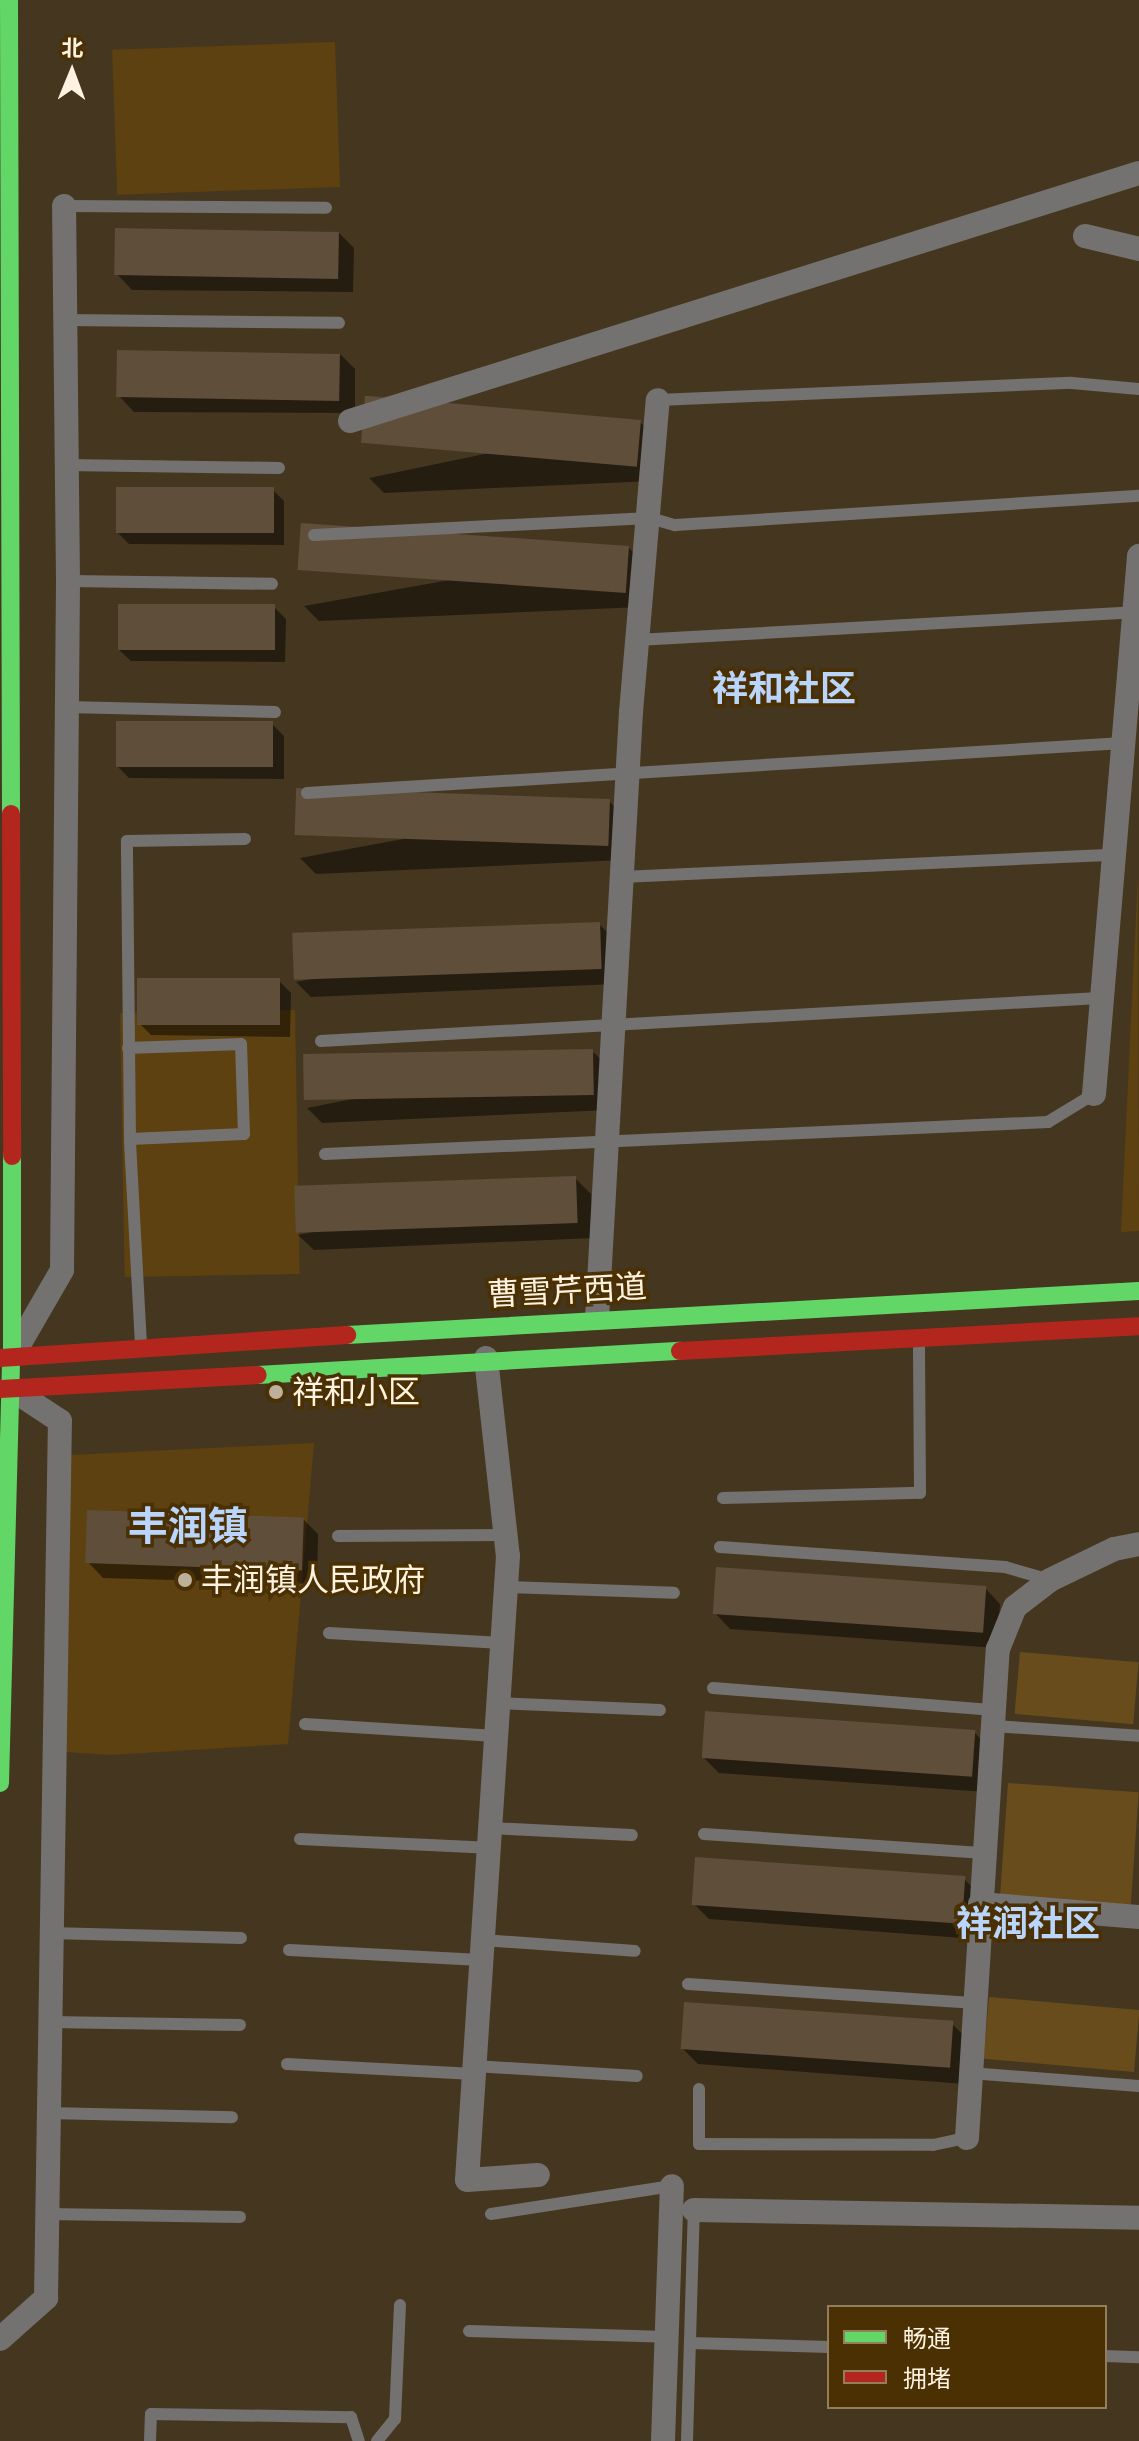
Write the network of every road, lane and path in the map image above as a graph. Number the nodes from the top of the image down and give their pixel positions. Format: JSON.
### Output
{"nodes":[{"id":1,"x":9,"y":0,"type":"edge"},
{"id":2,"x":1139,"y":173,"type":"edge"},
{"id":3,"x":64,"y":206,"type":"joint"},
{"id":4,"x":326,"y":208,"type":"dead end"},
{"id":5,"x":1085,"y":236,"type":"dead end"},
{"id":6,"x":1139,"y":249,"type":"edge"},
{"id":7,"x":65,"y":320,"type":"junction"},
{"id":8,"x":339,"y":323,"type":"dead end"},
{"id":9,"x":1139,"y":389,"type":"edge"},
{"id":10,"x":658,"y":400,"type":"joint"},
{"id":11,"x":350,"y":421,"type":"dead end"},
{"id":12,"x":66,"y":465,"type":"junction"},
{"id":13,"x":279,"y":468,"type":"dead end"},
{"id":14,"x":1139,"y":496,"type":"edge"},
{"id":15,"x":650,"y":518,"type":"junction"},
{"id":16,"x":314,"y":535,"type":"dead end"},
{"id":17,"x":1139,"y":556,"type":"edge"},
{"id":18,"x":68,"y":581,"type":"junction"},
{"id":19,"x":272,"y":584,"type":"dead end"},
{"id":20,"x":1134,"y":612,"type":"junction"},
{"id":21,"x":637,"y":640,"type":"junction"},
{"id":22,"x":67,"y":707,"type":"junction"},
{"id":23,"x":275,"y":712,"type":"dead end"},
{"id":24,"x":1123,"y":743,"type":"junction"},
{"id":25,"x":627,"y":773,"type":"junction"},
{"id":26,"x":307,"y":793,"type":"dead end"},
{"id":27,"x":245,"y":839,"type":"dead end"},
{"id":28,"x":1114,"y":855,"type":"junction"},
{"id":29,"x":622,"y":877,"type":"junction"},
{"id":30,"x":1100,"y":998,"type":"junction"},
{"id":31,"x":613,"y":1027,"type":"junction"},
{"id":32,"x":321,"y":1041,"type":"dead end"},
{"id":33,"x":128,"y":1048,"type":"junction"},
{"id":34,"x":1094,"y":1094,"type":"joint"},
{"id":35,"x":130,"y":1139,"type":"junction"},
{"id":36,"x":607,"y":1142,"type":"junction"},
{"id":37,"x":325,"y":1154,"type":"dead end"},
{"id":38,"x":1139,"y":1291,"type":"edge"},
{"id":39,"x":597,"y":1318,"type":"junction"},
{"id":40,"x":1139,"y":1326,"type":"edge"},
{"id":41,"x":919,"y":1337,"type":"junction"},
{"id":42,"x":141,"y":1348,"type":"junction"},
{"id":43,"x":6,"y":1358,"type":"edge"},
{"id":44,"x":486,"y":1358,"type":"junction"},
{"id":45,"x":5,"y":1389,"type":"edge"},
{"id":46,"x":723,"y":1498,"type":"dead end"},
{"id":47,"x":506,"y":1535,"type":"junction"},
{"id":48,"x":338,"y":1536,"type":"dead end"},
{"id":49,"x":1139,"y":1544,"type":"edge"},
{"id":50,"x":720,"y":1547,"type":"dead end"},
{"id":51,"x":1050,"y":1580,"type":"junction"},
{"id":52,"x":506,"y":1587,"type":"junction"},
{"id":53,"x":674,"y":1593,"type":"dead end"},
{"id":54,"x":329,"y":1633,"type":"dead end"},
{"id":55,"x":502,"y":1643,"type":"junction"},
{"id":56,"x":713,"y":1688,"type":"dead end"},
{"id":57,"x":497,"y":1703,"type":"junction"},
{"id":58,"x":660,"y":1710,"type":"dead end"},
{"id":59,"x":994,"y":1718,"type":"junction"},
{"id":60,"x":305,"y":1724,"type":"dead end"},
{"id":61,"x":496,"y":1736,"type":"junction"},
{"id":62,"x":1139,"y":1736,"type":"edge"},
{"id":63,"x":0,"y":1783,"type":"edge"},
{"id":64,"x":704,"y":1834,"type":"dead end"},
{"id":65,"x":632,"y":1835,"type":"dead end"},
{"id":66,"x":489,"y":1838,"type":"junction"},
{"id":67,"x":300,"y":1839,"type":"dead end"},
{"id":68,"x":984,"y":1853,"type":"junction"},
{"id":69,"x":980,"y":1904,"type":"junction"},
{"id":70,"x":1139,"y":1917,"type":"edge"},
{"id":71,"x":50,"y":1933,"type":"junction"},
{"id":72,"x":241,"y":1938,"type":"dead end"},
{"id":73,"x":289,"y":1950,"type":"dead end"},
{"id":74,"x":482,"y":1950,"type":"junction"},
{"id":75,"x":635,"y":1951,"type":"dead end"},
{"id":76,"x":688,"y":1984,"type":"dead end"},
{"id":77,"x":972,"y":2003,"type":"junction"},
{"id":78,"x":49,"y":2022,"type":"junction"},
{"id":79,"x":240,"y":2025,"type":"dead end"},
{"id":80,"x":287,"y":2064,"type":"dead end"},
{"id":81,"x":474,"y":2070,"type":"junction"},
{"id":82,"x":970,"y":2073,"type":"junction"},
{"id":83,"x":637,"y":2076,"type":"dead end"},
{"id":84,"x":1139,"y":2086,"type":"edge"},
{"id":85,"x":699,"y":2089,"type":"dead end"},
{"id":86,"x":49,"y":2113,"type":"junction"},
{"id":87,"x":232,"y":2117,"type":"dead end"},
{"id":88,"x":967,"y":2138,"type":"joint"},
{"id":89,"x":538,"y":2175,"type":"dead end"},
{"id":90,"x":672,"y":2186,"type":"joint"},
{"id":91,"x":694,"y":2210,"type":"joint"},
{"id":92,"x":47,"y":2214,"type":"junction"},
{"id":93,"x":491,"y":2214,"type":"dead end"},
{"id":94,"x":240,"y":2217,"type":"dead end"},
{"id":95,"x":1139,"y":2218,"type":"edge"},
{"id":96,"x":400,"y":2305,"type":"dead end"},
{"id":97,"x":469,"y":2331,"type":"dead end"},
{"id":98,"x":0,"y":2339,"type":"edge"},
{"id":99,"x":678,"y":2340,"type":"junction"},
{"id":100,"x":827,"y":2347,"type":"edge"},
{"id":101,"x":1107,"y":2356,"type":"edge"},
{"id":102,"x":1139,"y":2357,"type":"edge"},
{"id":103,"x":150,"y":2441,"type":"edge"},
{"id":104,"x":359,"y":2441,"type":"edge"},
{"id":105,"x":377,"y":2441,"type":"edge"},
{"id":106,"x":663,"y":2441,"type":"edge"},
{"id":107,"x":687,"y":2441,"type":"edge"}],
"edges":[{"from":1,"to":43,"type":"main road"},
{"from":2,"to":11,"type":"street"},
{"from":3,"to":4,"type":"lane"},
{"from":3,"to":7,"type":"street"},
{"from":5,"to":6,"type":"street"},
{"from":7,"to":8,"type":"lane"},
{"from":7,"to":12,"type":"street"},
{"from":9,"to":10,"type":"lane"},
{"from":10,"to":15,"type":"street"},
{"from":12,"to":13,"type":"lane"},
{"from":12,"to":18,"type":"street"},
{"from":14,"to":15,"type":"lane"},
{"from":15,"to":16,"type":"lane"},
{"from":15,"to":21,"type":"street"},
{"from":17,"to":20,"type":"street"},
{"from":18,"to":19,"type":"lane"},
{"from":18,"to":22,"type":"street"},
{"from":20,"to":21,"type":"lane"},
{"from":20,"to":24,"type":"street"},
{"from":21,"to":25,"type":"street"},
{"from":22,"to":23,"type":"lane"},
{"from":22,"to":43,"type":"street"},
{"from":24,"to":25,"type":"lane"},
{"from":24,"to":28,"type":"street"},
{"from":25,"to":26,"type":"lane"},
{"from":25,"to":29,"type":"street"},
{"from":27,"to":33,"type":"lane"},
{"from":28,"to":29,"type":"lane"},
{"from":28,"to":30,"type":"street"},
{"from":29,"to":31,"type":"street"},
{"from":30,"to":31,"type":"lane"},
{"from":30,"to":34,"type":"street"},
{"from":31,"to":32,"type":"lane"},
{"from":31,"to":36,"type":"street"},
{"from":33,"to":35,"type":"lane"},
{"from":33,"to":35,"type":"lane"},
{"from":34,"to":36,"type":"lane"},
{"from":35,"to":42,"type":"lane"},
{"from":36,"to":37,"type":"lane"},
{"from":36,"to":39,"type":"street"},
{"from":38,"to":39,"type":"main road","name":"曹雪芹西道"},
{"from":39,"to":42,"type":"main road","name":"曹雪芹西道"},
{"from":40,"to":41,"type":"main road","name":"曹雪芹西道"},
{"from":41,"to":44,"type":"main road","name":"曹雪芹西道"},
{"from":41,"to":46,"type":"lane"},
{"from":42,"to":43,"type":"main road","name":"曹雪芹西道"},
{"from":43,"to":45,"type":"main road"},
{"from":44,"to":45,"type":"main road","name":"曹雪芹西道"},
{"from":44,"to":47,"type":"street"},
{"from":45,"to":63,"type":"main road"},
{"from":45,"to":71,"type":"street"},
{"from":47,"to":48,"type":"lane"},
{"from":47,"to":52,"type":"street"},
{"from":49,"to":51,"type":"street"},
{"from":50,"to":51,"type":"lane"},
{"from":51,"to":59,"type":"street"},
{"from":52,"to":53,"type":"lane"},
{"from":52,"to":55,"type":"street"},
{"from":54,"to":55,"type":"lane"},
{"from":55,"to":57,"type":"street"},
{"from":56,"to":59,"type":"lane"},
{"from":57,"to":58,"type":"lane"},
{"from":57,"to":61,"type":"street"},
{"from":59,"to":62,"type":"lane"},
{"from":59,"to":68,"type":"street"},
{"from":60,"to":61,"type":"lane"},
{"from":61,"to":66,"type":"street"},
{"from":64,"to":68,"type":"lane"},
{"from":65,"to":66,"type":"lane"},
{"from":66,"to":67,"type":"lane"},
{"from":66,"to":74,"type":"street"},
{"from":68,"to":69,"type":"street"},
{"from":69,"to":70,"type":"street"},
{"from":69,"to":77,"type":"street"},
{"from":71,"to":72,"type":"lane"},
{"from":71,"to":78,"type":"street"},
{"from":73,"to":74,"type":"lane"},
{"from":74,"to":75,"type":"lane"},
{"from":74,"to":81,"type":"street"},
{"from":76,"to":77,"type":"lane"},
{"from":77,"to":82,"type":"street"},
{"from":78,"to":79,"type":"lane"},
{"from":78,"to":86,"type":"street"},
{"from":80,"to":81,"type":"lane"},
{"from":81,"to":83,"type":"lane"},
{"from":81,"to":89,"type":"street"},
{"from":82,"to":84,"type":"lane"},
{"from":82,"to":88,"type":"street"},
{"from":85,"to":88,"type":"lane"},
{"from":86,"to":87,"type":"lane"},
{"from":86,"to":92,"type":"street"},
{"from":90,"to":93,"type":"lane"},
{"from":90,"to":99,"type":"street"},
{"from":91,"to":95,"type":"street"},
{"from":91,"to":99,"type":"lane"},
{"from":92,"to":94,"type":"lane"},
{"from":92,"to":98,"type":"street"},
{"from":96,"to":105,"type":"lane"},
{"from":97,"to":99,"type":"lane"},
{"from":99,"to":100,"type":"lane"},
{"from":99,"to":106,"type":"street"},
{"from":99,"to":107,"type":"lane"},
{"from":101,"to":102,"type":"lane"},
{"from":103,"to":104,"type":"lane"}]}
